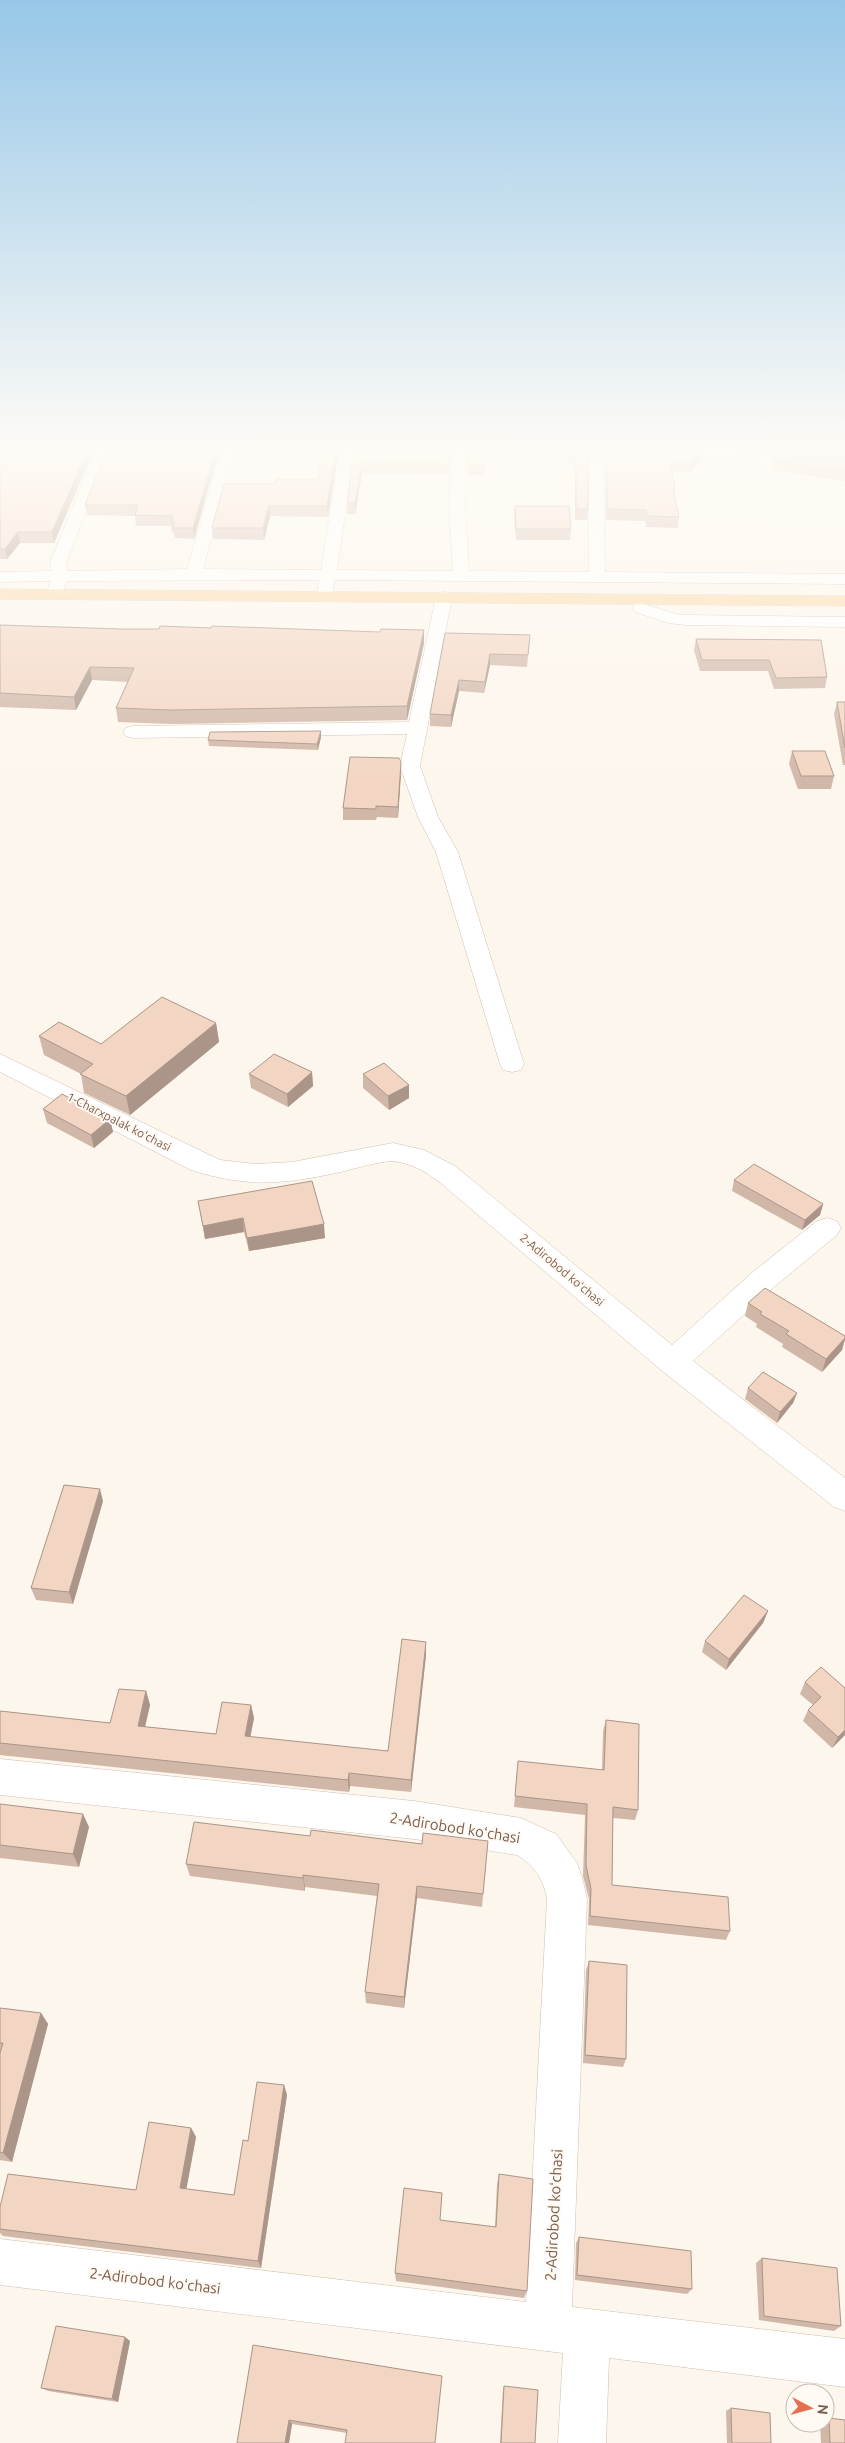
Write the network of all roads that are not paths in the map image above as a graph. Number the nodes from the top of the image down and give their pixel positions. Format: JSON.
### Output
{"nodes":[{"id":1,"x":64,"y":559,"type":"edge"},
{"id":2,"x":198,"y":559,"type":"edge"},
{"id":3,"x":330,"y":559,"type":"edge"},
{"id":4,"x":460,"y":559,"type":"edge"},
{"id":5,"x":597,"y":559,"type":"edge"},
{"id":6,"x":0,"y":562,"type":"edge"},
{"id":7,"x":60,"y":570,"type":"junction"},
{"id":8,"x":194,"y":574,"type":"junction"},
{"id":9,"x":328,"y":575,"type":"junction"},
{"id":10,"x":461,"y":575,"type":"junction"},
{"id":11,"x":0,"y":577,"type":"edge"},
{"id":12,"x":597,"y":577,"type":"junction"},
{"id":13,"x":845,"y":579,"type":"edge"},
{"id":14,"x":0,"y":594,"type":"edge"},
{"id":15,"x":54,"y":594,"type":"junction"},
{"id":16,"x":324,"y":595,"type":"junction"},
{"id":17,"x":845,"y":600,"type":"edge"},
{"id":18,"x":444,"y":602,"type":"junction"},
{"id":19,"x":0,"y":605,"type":"edge"},
{"id":20,"x":641,"y":608,"type":"junction"},
{"id":21,"x":845,"y":610,"type":"edge"},
{"id":22,"x":845,"y":622,"type":"edge"},
{"id":23,"x":418,"y":728,"type":"junction"},
{"id":24,"x":133,"y":732,"type":"dead end"},
{"id":25,"x":0,"y":1062,"type":"edge"},
{"id":26,"x":512,"y":1064,"type":"dead end"},
{"id":27,"x":241,"y":1173,"type":"joint"},
{"id":28,"x":827,"y":1228,"type":"dead end"},
{"id":29,"x":672,"y":1362,"type":"junction"},
{"id":30,"x":845,"y":1497,"type":"edge"},
{"id":31,"x":0,"y":1777,"type":"edge"},
{"id":32,"x":0,"y":2262,"type":"edge"},
{"id":33,"x":568,"y":2330,"type":"junction"},
{"id":34,"x":845,"y":2363,"type":"edge"},
{"id":35,"x":582,"y":2443,"type":"edge"}],
"edges":[{"from":1,"to":7,"type":"street"},
{"from":2,"to":8,"type":"street"},
{"from":3,"to":9,"type":"street"},
{"from":4,"to":10,"type":"street"},
{"from":5,"to":12,"type":"street"},
{"from":6,"to":7,"type":"street"},
{"from":7,"to":8,"type":"street"},
{"from":7,"to":11,"type":"street"},
{"from":7,"to":15,"type":"street"},
{"from":8,"to":9,"type":"street"},
{"from":9,"to":10,"type":"street"},
{"from":9,"to":16,"type":"street"},
{"from":10,"to":12,"type":"street"},
{"from":12,"to":13,"type":"street"},
{"from":14,"to":15,"type":"main road"},
{"from":15,"to":16,"type":"main road"},
{"from":16,"to":18,"type":"main road"},
{"from":17,"to":18,"type":"main road"},
{"from":18,"to":19,"type":"main road"},
{"from":18,"to":20,"type":"main road"},
{"from":18,"to":23,"type":"street"},
{"from":20,"to":21,"type":"main road"},
{"from":20,"to":22,"type":"street"},
{"from":23,"to":24,"type":"street"},
{"from":23,"to":26,"type":"street"},
{"from":25,"to":27,"type":"street","name":"1-Charxpalak koʻchasi"},
{"from":27,"to":29,"type":"street","name":"2-Adirobod koʻchasi"},
{"from":28,"to":29,"type":"street"},
{"from":29,"to":30,"type":"street","name":"2-Adirobod koʻchasi"},
{"from":31,"to":33,"type":"street","name":"2-Adirobod koʻchasi"},
{"from":32,"to":33,"type":"street","name":"2-Adirobod koʻchasi"},
{"from":33,"to":34,"type":"street","name":"2-Adirobod koʻchasi"},
{"from":33,"to":35,"type":"street"}]}
